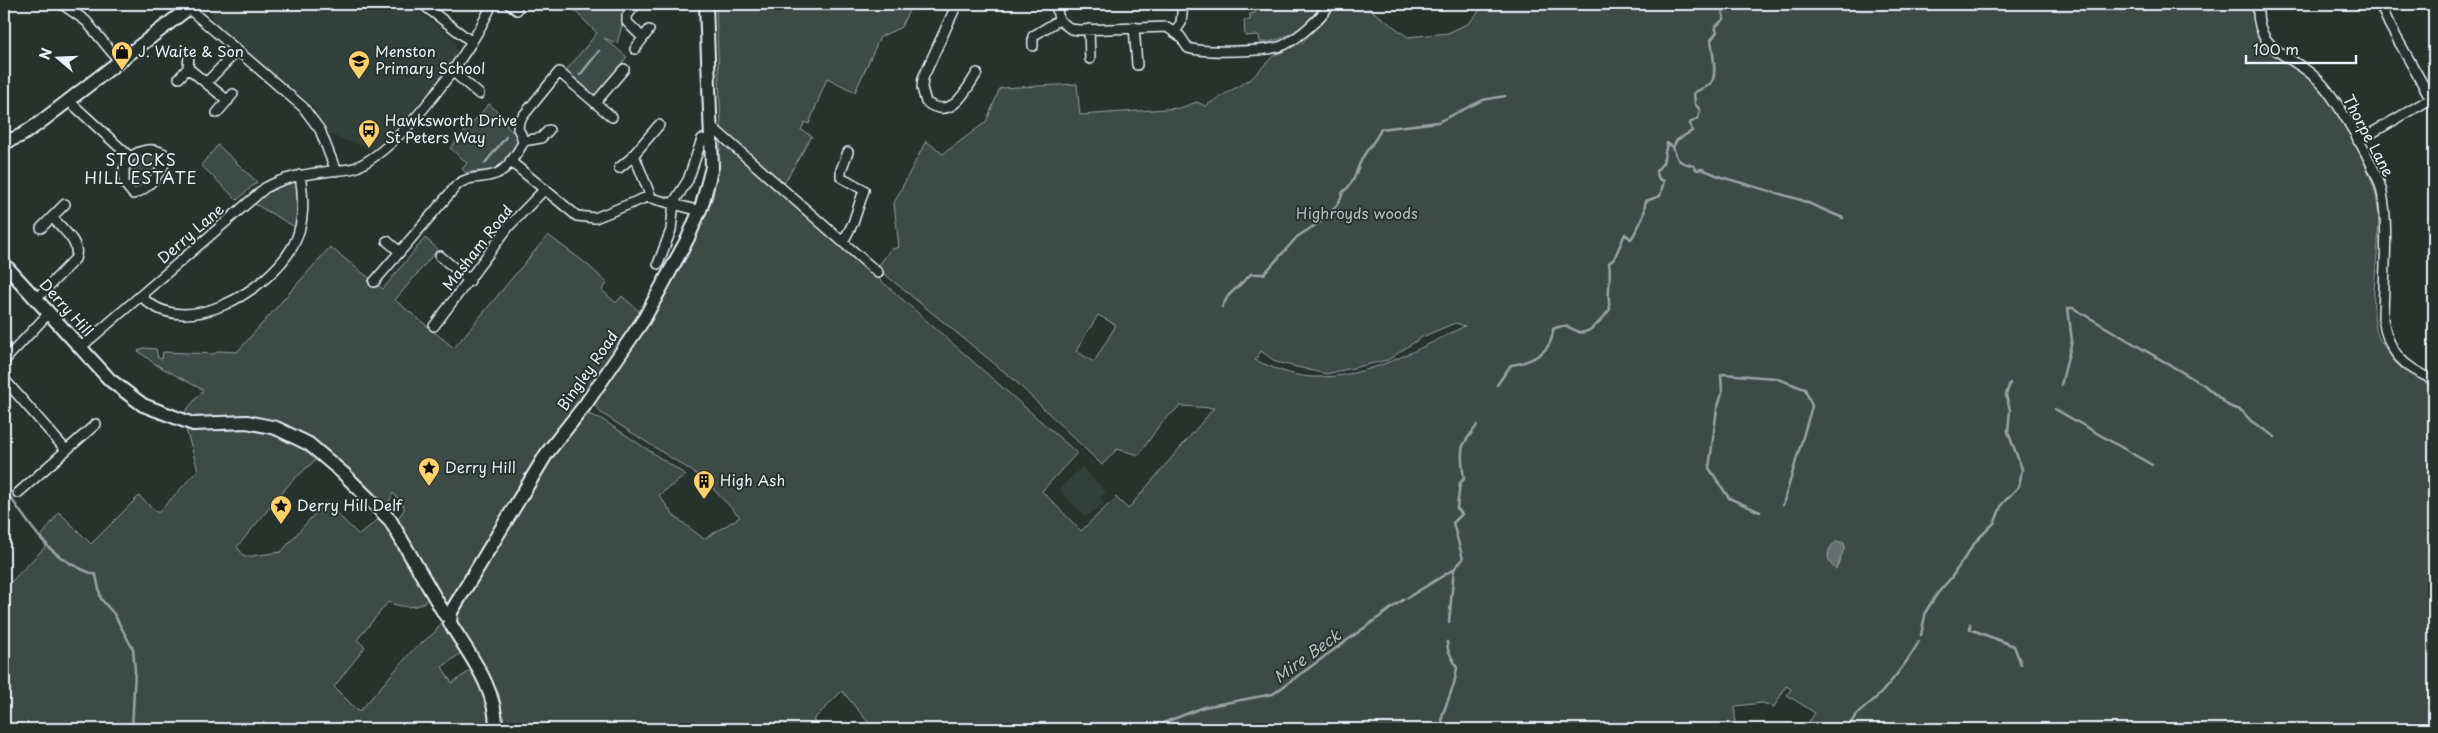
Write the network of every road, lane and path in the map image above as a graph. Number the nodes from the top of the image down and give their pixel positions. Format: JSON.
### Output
{"nodes":[{"id":1,"x":62,"y":4,"type":"edge"},
{"id":2,"x":422,"y":4,"type":"edge"},
{"id":3,"x":492,"y":4,"type":"edge"},
{"id":4,"x":636,"y":4,"type":"edge"},
{"id":5,"x":706,"y":4,"type":"edge"},
{"id":6,"x":957,"y":4,"type":"edge"},
{"id":7,"x":1056,"y":4,"type":"edge"},
{"id":8,"x":1183,"y":4,"type":"edge"},
{"id":9,"x":1330,"y":4,"type":"edge"},
{"id":10,"x":2258,"y":4,"type":"edge"},
{"id":11,"x":2380,"y":4,"type":"edge"},
{"id":12,"x":191,"y":6,"type":"edge"},
{"id":13,"x":1059,"y":20,"type":"junction"},
{"id":14,"x":1134,"y":27,"type":"junction"},
{"id":15,"x":1089,"y":29,"type":"junction"},
{"id":16,"x":649,"y":30,"type":"dead end"},
{"id":17,"x":1175,"y":31,"type":"junction"},
{"id":18,"x":643,"y":38,"type":"junction"},
{"id":19,"x":472,"y":42,"type":"junction"},
{"id":20,"x":1033,"y":46,"type":"dead end"},
{"id":21,"x":634,"y":49,"type":"dead end"},
{"id":22,"x":237,"y":51,"type":"junction"},
{"id":23,"x":189,"y":54,"type":"dead end"},
{"id":24,"x":1090,"y":59,"type":"dead end"},
{"id":25,"x":119,"y":61,"type":"junction"},
{"id":26,"x":1137,"y":65,"type":"dead end"},
{"id":27,"x":188,"y":68,"type":"junction"},
{"id":28,"x":624,"y":69,"type":"dead end"},
{"id":29,"x":451,"y":70,"type":"junction"},
{"id":30,"x":977,"y":73,"type":"dead end"},
{"id":31,"x":179,"y":78,"type":"dead end"},
{"id":32,"x":206,"y":83,"type":"junction"},
{"id":33,"x":479,"y":94,"type":"dead end"},
{"id":34,"x":2433,"y":98,"type":"edge"},
{"id":35,"x":69,"y":101,"type":"junction"},
{"id":36,"x":595,"y":103,"type":"junction"},
{"id":37,"x":217,"y":112,"type":"dead end"},
{"id":38,"x":612,"y":117,"type":"dead end"},
{"id":39,"x":659,"y":125,"type":"dead end"},
{"id":40,"x":712,"y":127,"type":"junction"},
{"id":41,"x":549,"y":130,"type":"dead end"},
{"id":42,"x":702,"y":139,"type":"dead end"},
{"id":43,"x":523,"y":141,"type":"junction"},
{"id":44,"x":2358,"y":141,"type":"junction"},
{"id":45,"x":4,"y":143,"type":"edge"},
{"id":46,"x":848,"y":152,"type":"dead end"},
{"id":47,"x":634,"y":155,"type":"junction"},
{"id":48,"x":130,"y":157,"type":"junction"},
{"id":49,"x":510,"y":161,"type":"junction"},
{"id":50,"x":619,"y":168,"type":"dead end"},
{"id":51,"x":336,"y":171,"type":"junction"},
{"id":52,"x":300,"y":175,"type":"junction"},
{"id":53,"x":545,"y":189,"type":"junction"},
{"id":54,"x":651,"y":197,"type":"junction"},
{"id":55,"x":674,"y":202,"type":"junction"},
{"id":56,"x":65,"y":204,"type":"dead end"},
{"id":57,"x":700,"y":211,"type":"junction"},
{"id":58,"x":52,"y":217,"type":"junction"},
{"id":59,"x":41,"y":228,"type":"dead end"},
{"id":60,"x":387,"y":241,"type":"dead end"},
{"id":61,"x":843,"y":242,"type":"junction"},
{"id":62,"x":400,"y":252,"type":"junction"},
{"id":63,"x":440,"y":256,"type":"dead end"},
{"id":64,"x":658,"y":264,"type":"dead end"},
{"id":65,"x":6,"y":271,"type":"edge"},
{"id":66,"x":878,"y":273,"type":"dead end"},
{"id":67,"x":470,"y":281,"type":"junction"},
{"id":68,"x":374,"y":282,"type":"dead end"},
{"id":69,"x":141,"y":296,"type":"junction"},
{"id":70,"x":37,"y":298,"type":"junction"},
{"id":71,"x":49,"y":313,"type":"junction"},
{"id":72,"x":434,"y":326,"type":"dead end"},
{"id":73,"x":80,"y":348,"type":"junction"},
{"id":74,"x":4,"y":361,"type":"edge"},
{"id":75,"x":4,"y":380,"type":"edge"},
{"id":76,"x":2434,"y":380,"type":"edge"},
{"id":77,"x":96,"y":424,"type":"dead end"},
{"id":78,"x":66,"y":450,"type":"junction"},
{"id":79,"x":18,"y":493,"type":"dead end"},
{"id":80,"x":450,"y":616,"type":"junction"},
{"id":81,"x":496,"y":729,"type":"edge"}],
"edges":[{"from":1,"to":25,"type":"street"},
{"from":2,"to":19,"type":"street"},
{"from":3,"to":19,"type":"street","name":"Derry Lane"},
{"from":4,"to":18,"type":"street"},
{"from":5,"to":40,"type":"street","name":"Bingley Road"},
{"from":6,"to":30,"type":"street"},
{"from":7,"to":13,"type":"street"},
{"from":8,"to":17,"type":"street"},
{"from":9,"to":17,"type":"street"},
{"from":10,"to":44,"type":"street","name":"Thorpe Lane"},
{"from":11,"to":34,"type":"street"},
{"from":12,"to":22,"type":"street"},
{"from":12,"to":25,"type":"street"},
{"from":13,"to":15,"type":"street"},
{"from":13,"to":20,"type":"street"},
{"from":14,"to":15,"type":"street"},
{"from":14,"to":17,"type":"street"},
{"from":14,"to":26,"type":"street"},
{"from":15,"to":24,"type":"street"},
{"from":16,"to":18,"type":"street"},
{"from":18,"to":21,"type":"street"},
{"from":19,"to":29,"type":"street","name":"Derry Lane"},
{"from":22,"to":32,"type":"street"},
{"from":22,"to":51,"type":"street"},
{"from":23,"to":27,"type":"street"},
{"from":25,"to":35,"type":"street"},
{"from":27,"to":31,"type":"street"},
{"from":27,"to":32,"type":"street"},
{"from":28,"to":36,"type":"street"},
{"from":29,"to":33,"type":"street"},
{"from":29,"to":51,"type":"street","name":"Derry Lane"},
{"from":32,"to":37,"type":"street"},
{"from":34,"to":44,"type":"street"},
{"from":35,"to":45,"type":"street"},
{"from":35,"to":48,"type":"street"},
{"from":36,"to":38,"type":"street"},
{"from":36,"to":43,"type":"street"},
{"from":39,"to":47,"type":"street"},
{"from":40,"to":57,"type":"street","name":"Bingley Road"},
{"from":40,"to":61,"type":"street"},
{"from":41,"to":43,"type":"street"},
{"from":42,"to":55,"type":"street"},
{"from":43,"to":49,"type":"street"},
{"from":44,"to":76,"type":"street","name":"Thorpe Lane"},
{"from":46,"to":61,"type":"street"},
{"from":47,"to":50,"type":"street"},
{"from":47,"to":54,"type":"street"},
{"from":48,"to":48,"type":"street"},
{"from":49,"to":53,"type":"street"},
{"from":49,"to":62,"type":"street"},
{"from":51,"to":52,"type":"street","name":"Derry Lane"},
{"from":52,"to":69,"type":"street","name":"Derry Lane"},
{"from":52,"to":69,"type":"street"},
{"from":53,"to":54,"type":"street"},
{"from":53,"to":67,"type":"street","name":"Masham Road"},
{"from":54,"to":55,"type":"street"},
{"from":55,"to":57,"type":"street"},
{"from":55,"to":64,"type":"street"},
{"from":56,"to":58,"type":"street"},
{"from":57,"to":80,"type":"street","name":"Bingley Road"},
{"from":58,"to":59,"type":"street"},
{"from":58,"to":70,"type":"street"},
{"from":60,"to":62,"type":"street"},
{"from":61,"to":66,"type":"street"},
{"from":62,"to":68,"type":"street"},
{"from":63,"to":67,"type":"street"},
{"from":65,"to":70,"type":"street","name":"Derry Hill"},
{"from":67,"to":72,"type":"street","name":"Masham Road"},
{"from":69,"to":73,"type":"street","name":"Derry Lane"},
{"from":70,"to":71,"type":"street","name":"Derry Hill"},
{"from":71,"to":73,"type":"street","name":"Derry Hill"},
{"from":71,"to":74,"type":"street"},
{"from":73,"to":80,"type":"street","name":"Derry Hill"},
{"from":75,"to":78,"type":"street"},
{"from":77,"to":78,"type":"street"},
{"from":78,"to":79,"type":"street"},
{"from":80,"to":81,"type":"street"}]}
